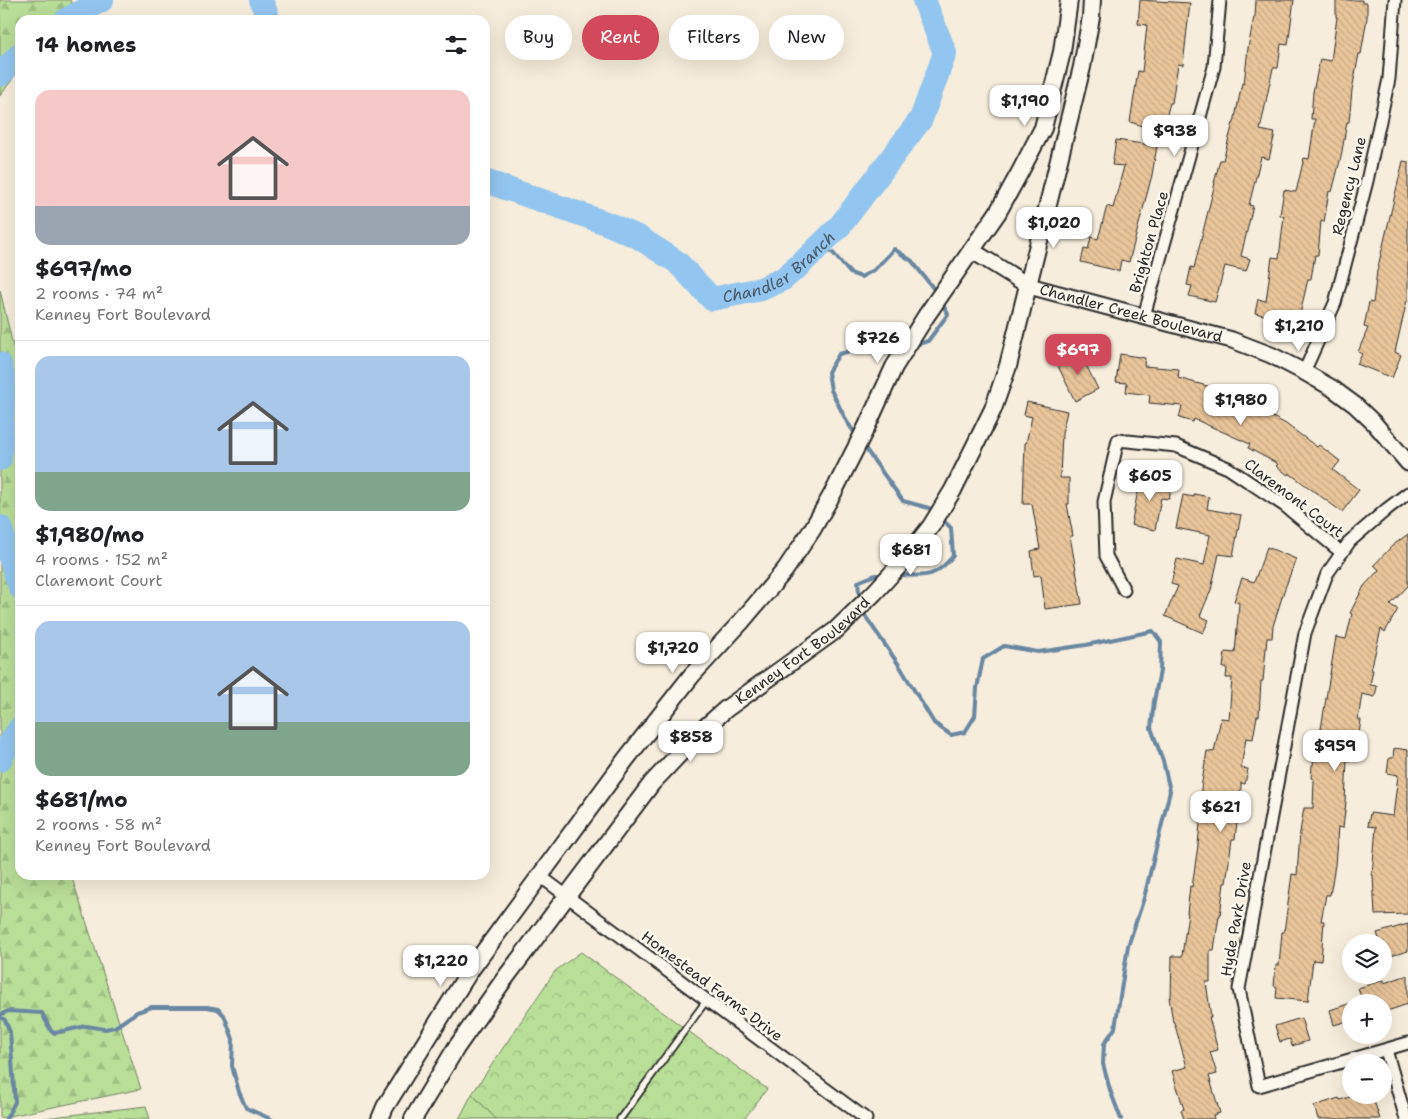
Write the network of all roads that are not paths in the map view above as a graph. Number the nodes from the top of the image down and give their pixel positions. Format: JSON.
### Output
{"nodes":[{"id":1,"x":1069,"y":0,"type":"edge"},
{"id":2,"x":1092,"y":0,"type":"edge"},
{"id":3,"x":1220,"y":0,"type":"edge"},
{"id":4,"x":1395,"y":0,"type":"edge"},
{"id":5,"x":967,"y":256,"type":"junction"},
{"id":6,"x":1029,"y":286,"type":"junction"},
{"id":7,"x":1144,"y":316,"type":"junction"},
{"id":8,"x":1304,"y":372,"type":"junction"},
{"id":9,"x":1408,"y":463,"type":"edge"},
{"id":10,"x":1408,"y":493,"type":"edge"},
{"id":11,"x":1342,"y":553,"type":"junction"},
{"id":12,"x":1124,"y":590,"type":"dead end"},
{"id":13,"x":540,"y":876,"type":"junction"},
{"id":14,"x":566,"y":897,"type":"junction"},
{"id":15,"x":706,"y":1001,"type":"junction"},
{"id":16,"x":1408,"y":1043,"type":"edge"},
{"id":17,"x":1386,"y":1050,"type":"junction"},
{"id":18,"x":380,"y":1119,"type":"edge"},
{"id":19,"x":413,"y":1119,"type":"edge"},
{"id":20,"x":620,"y":1119,"type":"edge"},
{"id":21,"x":866,"y":1119,"type":"edge"},
{"id":22,"x":1406,"y":1119,"type":"edge"}],
"edges":[{"from":1,"to":5,"type":"main road"},
{"from":2,"to":6,"type":"main road","name":"Kenney Fort Boulevard"},
{"from":3,"to":7,"type":"street","name":"Brighton Place"},
{"from":4,"to":8,"type":"street","name":"Regency Lane"},
{"from":5,"to":6,"type":"street","name":"Chandler Creek Boulevard"},
{"from":5,"to":13,"type":"main road"},
{"from":6,"to":7,"type":"street","name":"Chandler Creek Boulevard"},
{"from":6,"to":14,"type":"main road","name":"Kenney Fort Boulevard"},
{"from":7,"to":8,"type":"street","name":"Chandler Creek Boulevard"},
{"from":8,"to":9,"type":"street","name":"Chandler Creek Boulevard"},
{"from":10,"to":11,"type":"street","name":"Hyde Park Drive"},
{"from":11,"to":12,"type":"street","name":"Claremont Court"},
{"from":11,"to":17,"type":"street","name":"Hyde Park Drive"},
{"from":13,"to":14,"type":"street","name":"Homestead Farms Drive"},
{"from":13,"to":18,"type":"main road"},
{"from":14,"to":15,"type":"street","name":"Homestead Farms Drive"},
{"from":14,"to":19,"type":"main road","name":"Kenney Fort Boulevard"},
{"from":15,"to":20,"type":"lane"},
{"from":15,"to":21,"type":"street","name":"Homestead Farms Drive"},
{"from":16,"to":17,"type":"street","name":"Hyde Park Drive"},
{"from":17,"to":22,"type":"street"}]}
